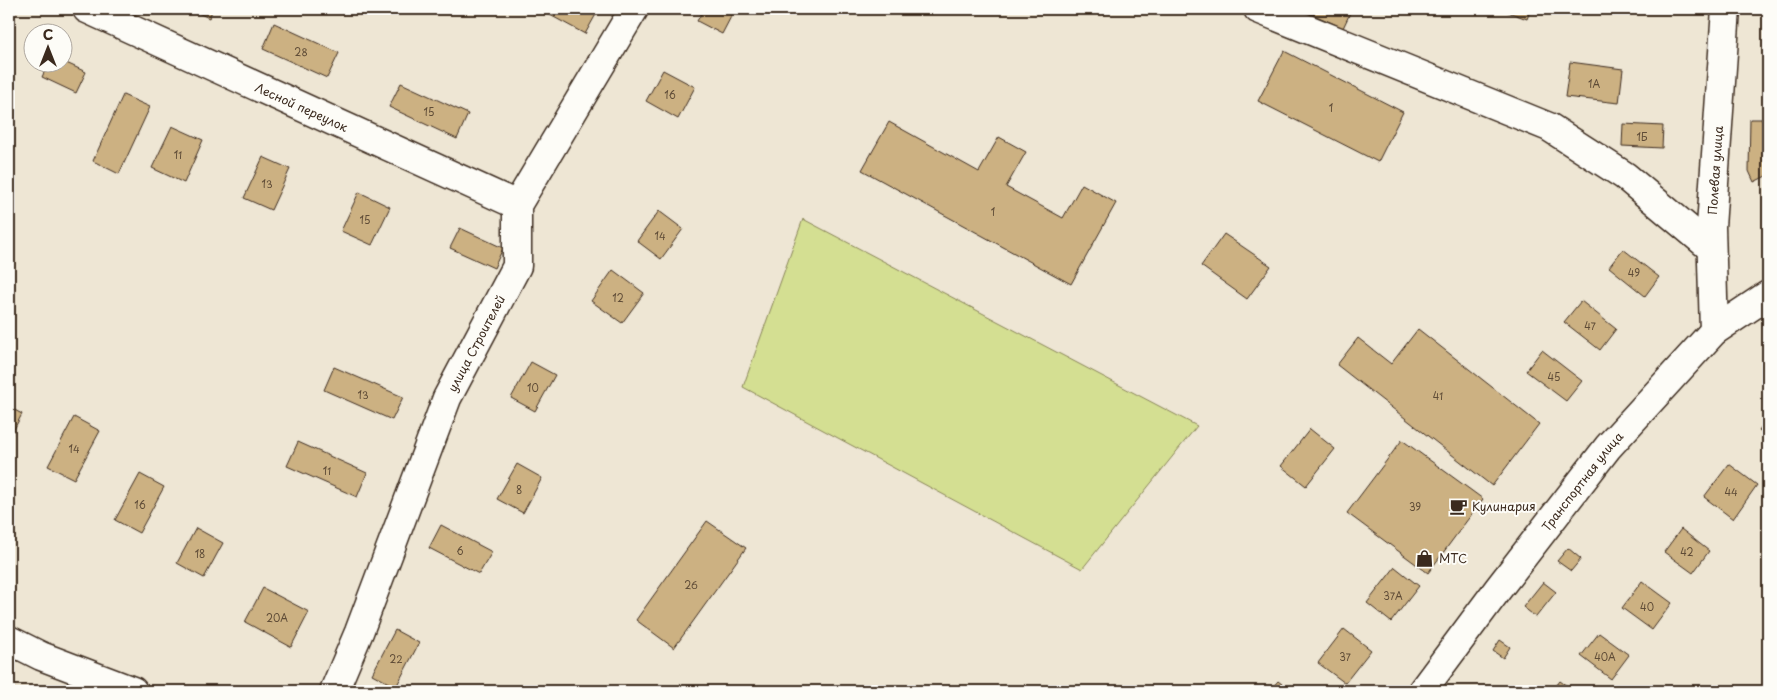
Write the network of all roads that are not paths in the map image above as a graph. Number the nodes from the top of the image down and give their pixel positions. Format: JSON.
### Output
{"nodes":[{"id":1,"x":87,"y":9,"type":"edge"},
{"id":2,"x":634,"y":9,"type":"edge"},
{"id":3,"x":1258,"y":9,"type":"edge"},
{"id":4,"x":1726,"y":9,"type":"edge"},
{"id":5,"x":517,"y":205,"type":"junction"},
{"id":6,"x":1712,"y":248,"type":"junction"},
{"id":7,"x":1768,"y":295,"type":"edge"},
{"id":8,"x":1714,"y":331,"type":"junction"},
{"id":9,"x":9,"y":640,"type":"edge"},
{"id":10,"x":133,"y":691,"type":"edge"},
{"id":11,"x":334,"y":691,"type":"edge"},
{"id":12,"x":1422,"y":691,"type":"edge"}],
"edges":[{"from":1,"to":5,"type":"street","name":"Лесной переулок"},
{"from":2,"to":5,"type":"street"},
{"from":3,"to":6,"type":"street"},
{"from":4,"to":6,"type":"street","name":"Полевая улица"},
{"from":5,"to":11,"type":"street","name":"улица Строителей"},
{"from":6,"to":8,"type":"street","name":"Полевая улица"},
{"from":7,"to":8,"type":"street","name":"Транспортная улица"},
{"from":8,"to":12,"type":"street","name":"Транспортная улица"},
{"from":9,"to":10,"type":"street"}]}
